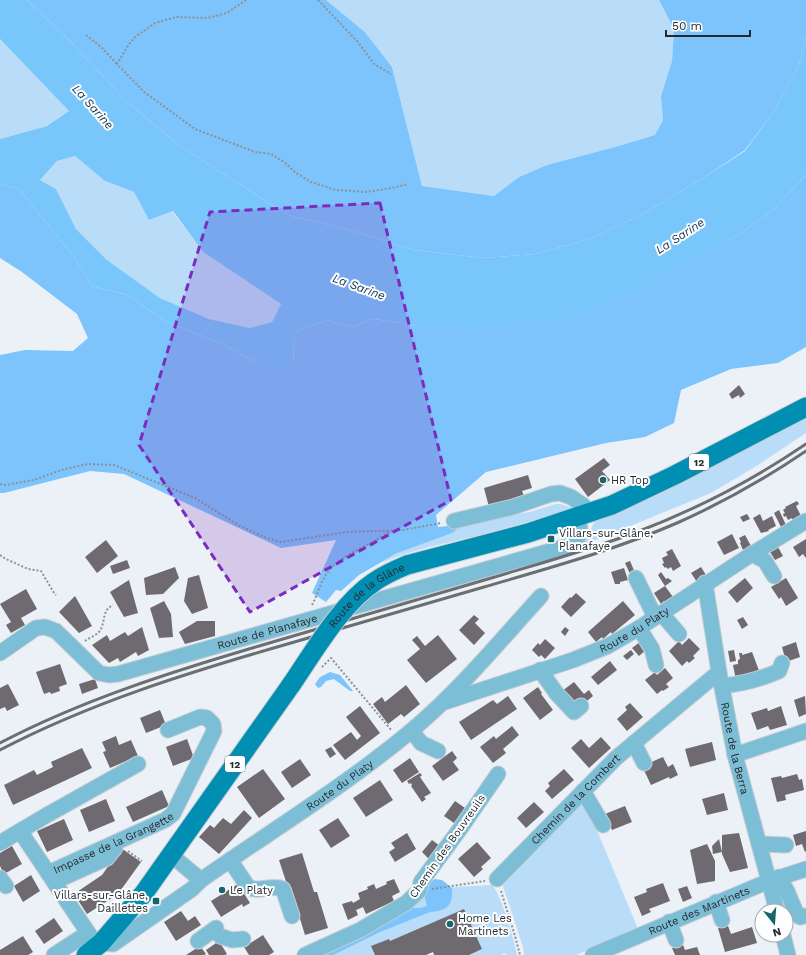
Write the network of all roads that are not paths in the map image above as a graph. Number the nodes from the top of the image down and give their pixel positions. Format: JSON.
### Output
{"nodes":[{"id":1,"x":806,"y":407,"type":"edge"},
{"id":2,"x":580,"y":512,"type":"junction"},
{"id":3,"x":454,"y":521,"type":"road end"},
{"id":4,"x":806,"y":521,"type":"edge"},
{"id":5,"x":752,"y":554,"type":"junction"},
{"id":6,"x":774,"y":576,"type":"dead end"},
{"id":7,"x":636,"y":578,"type":"dead end"},
{"id":8,"x":705,"y":583,"type":"junction"},
{"id":9,"x":541,"y":596,"type":"dead end"},
{"id":10,"x":658,"y":615,"type":"junction"},
{"id":11,"x":639,"y":628,"type":"junction"},
{"id":12,"x":679,"y":634,"type":"dead end"},
{"id":13,"x":0,"y":653,"type":"edge"},
{"id":14,"x":782,"y":663,"type":"dead end"},
{"id":15,"x":656,"y":665,"type":"dead end"},
{"id":16,"x":540,"y":670,"type":"junction"},
{"id":17,"x":721,"y":679,"type":"junction"},
{"id":18,"x":444,"y":702,"type":"junction"},
{"id":19,"x":582,"y":706,"type":"dead end"},
{"id":20,"x":168,"y":730,"type":"dead end"},
{"id":21,"x":412,"y":731,"type":"junction"},
{"id":22,"x":806,"y":731,"type":"edge"},
{"id":23,"x":634,"y":743,"type":"junction"},
{"id":24,"x":438,"y":751,"type":"dead end"},
{"id":25,"x":735,"y":755,"type":"junction"},
{"id":26,"x":644,"y":763,"type":"dead end"},
{"id":27,"x":138,"y":764,"type":"dead end"},
{"id":28,"x":498,"y":774,"type":"dead end"},
{"id":29,"x":583,"y":791,"type":"junction"},
{"id":30,"x":604,"y":825,"type":"dead end"},
{"id":31,"x":20,"y":831,"type":"junction"},
{"id":32,"x":0,"y":843,"type":"edge"},
{"id":33,"x":759,"y":844,"type":"junction"},
{"id":34,"x":786,"y":845,"type":"dead end"},
{"id":35,"x":115,"y":848,"type":"dead end"},
{"id":36,"x":171,"y":855,"type":"junction"},
{"id":37,"x":230,"y":860,"type":"junction"},
{"id":38,"x":806,"y":869,"type":"edge"},
{"id":39,"x":51,"y":878,"type":"junction"},
{"id":40,"x":497,"y":879,"type":"road end"},
{"id":41,"x":774,"y":879,"type":"junction"},
{"id":42,"x":201,"y":880,"type":"junction"},
{"id":43,"x":716,"y":902,"type":"junction"},
{"id":44,"x":776,"y":903,"type":"edge"},
{"id":45,"x":292,"y":916,"type":"dead end"},
{"id":46,"x":804,"y":916,"type":"dead end"},
{"id":47,"x":722,"y":920,"type":"dead end"},
{"id":48,"x":669,"y":922,"type":"junction"},
{"id":49,"x":243,"y":939,"type":"dead end"},
{"id":50,"x":198,"y":940,"type":"dead end"},
{"id":51,"x":676,"y":940,"type":"dead end"},
{"id":52,"x":785,"y":943,"type":"edge"},
{"id":53,"x":93,"y":944,"type":"edge"},
{"id":54,"x":54,"y":955,"type":"edge"},
{"id":55,"x":305,"y":955,"type":"edge"},
{"id":56,"x":593,"y":955,"type":"edge"},
{"id":57,"x":788,"y":955,"type":"edge"}],
"edges":[{"from":1,"to":2,"type":"main road","name":"Route de la Glâne","number":"12"},
{"from":2,"to":3,"type":"street"},
{"from":2,"to":13,"type":"street","name":"Route de Planafaye"},
{"from":2,"to":36,"type":"main road","name":"Route de la Glâne","number":"12","bridge":true},
{"from":4,"to":5,"type":"street","name":"Route du Platy"},
{"from":5,"to":6,"type":"street"},
{"from":5,"to":8,"type":"street","name":"Route du Platy"},
{"from":7,"to":10,"type":"street"},
{"from":8,"to":10,"type":"street","name":"Route du Platy"},
{"from":8,"to":17,"type":"street","name":"Route de la Berra"},
{"from":9,"to":18,"type":"street","name":"Route du Platy"},
{"from":10,"to":11,"type":"street","name":"Route du Platy"},
{"from":10,"to":12,"type":"street"},
{"from":11,"to":15,"type":"street"},
{"from":11,"to":16,"type":"street","name":"Route du Platy"},
{"from":14,"to":17,"type":"street"},
{"from":16,"to":18,"type":"street","name":"Route du Platy"},
{"from":16,"to":19,"type":"street"},
{"from":17,"to":23,"type":"street","name":"Chemin de la Combert"},
{"from":17,"to":25,"type":"street","name":"Route de la Berra"},
{"from":18,"to":21,"type":"street","name":"Route du Platy"},
{"from":20,"to":39,"type":"street","name":"Impasse de la Grangette"},
{"from":21,"to":24,"type":"street"},
{"from":21,"to":37,"type":"street","name":"Route du Platy"},
{"from":22,"to":25,"type":"street"},
{"from":23,"to":26,"type":"street"},
{"from":23,"to":29,"type":"street","name":"Chemin de la Combert"},
{"from":25,"to":33,"type":"street","name":"Route de la Berra"},
{"from":27,"to":31,"type":"street"},
{"from":28,"to":55,"type":"street","name":"Chemin des Bouvreuils"},
{"from":29,"to":30,"type":"street"},
{"from":29,"to":40,"type":"street","name":"Chemin de la Combert"},
{"from":31,"to":32,"type":"street"},
{"from":31,"to":39,"type":"street","name":"Impasse de la Grangette"},
{"from":33,"to":34,"type":"street"},
{"from":33,"to":41,"type":"street","name":"Route de la Berra"},
{"from":35,"to":39,"type":"street"},
{"from":36,"to":42,"type":"street"},
{"from":36,"to":53,"type":"main road","name":"Route de la Glâne","number":"12"},
{"from":37,"to":42,"type":"street","name":"Route du Platy"},
{"from":37,"to":45,"type":"street"},
{"from":38,"to":41,"type":"street","name":"Route des Martinets"},
{"from":39,"to":53,"type":"street","name":"Impasse de la Grangette"},
{"from":41,"to":43,"type":"street","name":"Route des Martinets"},
{"from":41,"to":44,"type":"street","name":"Route de la Berra"},
{"from":41,"to":46,"type":"street"},
{"from":42,"to":53,"type":"street","name":"Route du Platy"},
{"from":43,"to":47,"type":"street"},
{"from":43,"to":48,"type":"street","name":"Route des Martinets"},
{"from":48,"to":51,"type":"street"},
{"from":48,"to":56,"type":"street","name":"Route des Martinets"},
{"from":49,"to":50,"type":"street"},
{"from":52,"to":57,"type":"street"},
{"from":53,"to":54,"type":"street"}]}
